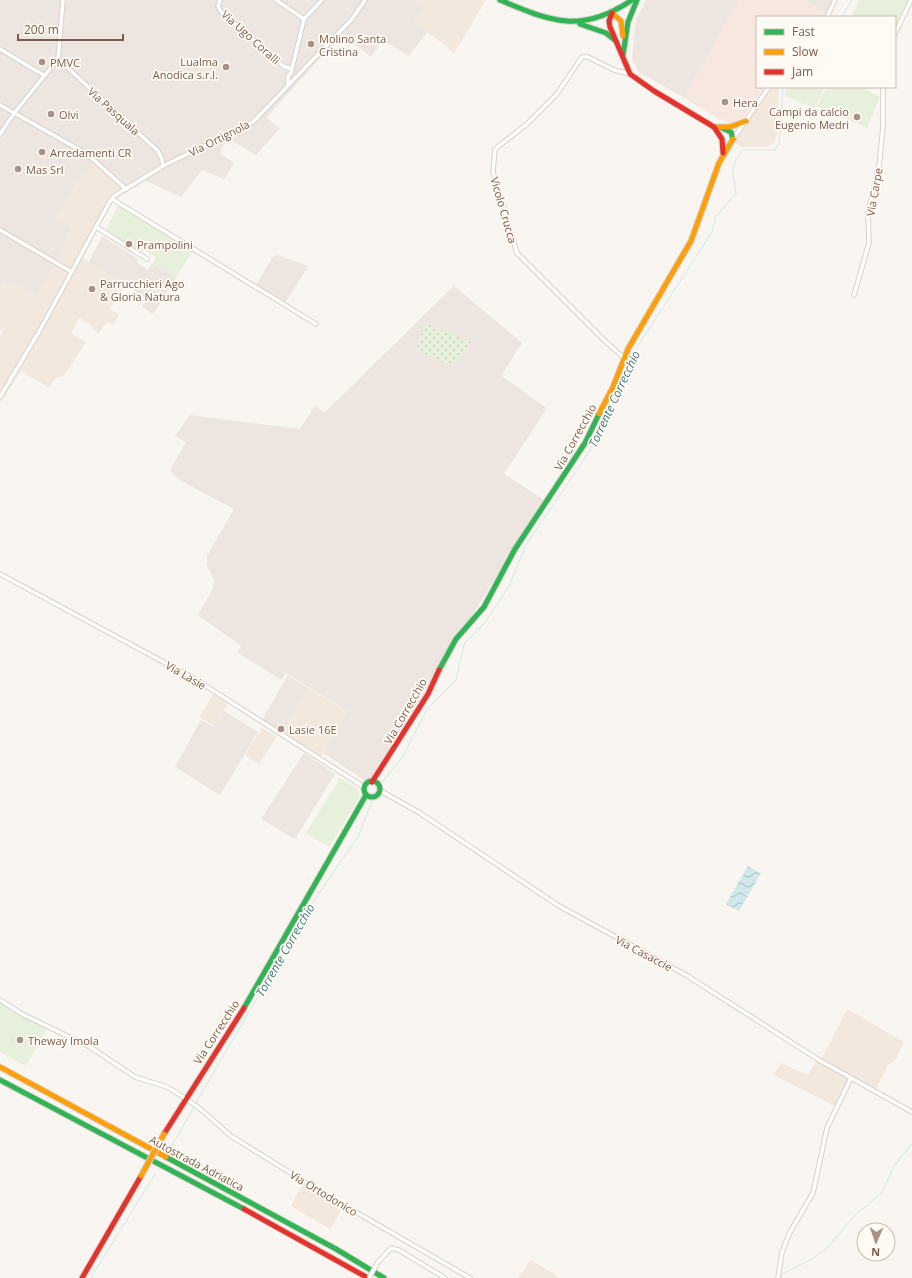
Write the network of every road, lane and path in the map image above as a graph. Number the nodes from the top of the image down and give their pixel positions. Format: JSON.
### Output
{"nodes":[{"id":1,"x":63,"y":0,"type":"edge"},
{"id":2,"x":220,"y":0,"type":"edge"},
{"id":3,"x":276,"y":0,"type":"edge"},
{"id":4,"x":322,"y":0,"type":"edge"},
{"id":5,"x":365,"y":0,"type":"edge"},
{"id":6,"x":500,"y":0,"type":"edge"},
{"id":7,"x":632,"y":0,"type":"edge"},
{"id":8,"x":637,"y":0,"type":"edge"},
{"id":9,"x":835,"y":0,"type":"edge"},
{"id":10,"x":911,"y":0,"type":"edge"},
{"id":11,"x":612,"y":13,"type":"junction"},
{"id":12,"x":827,"y":16,"type":"edge"},
{"id":13,"x":304,"y":20,"type":"junction"},
{"id":14,"x":578,"y":23,"type":"junction"},
{"id":15,"x":896,"y":32,"type":"edge"},
{"id":16,"x":616,"y":42,"type":"junction"},
{"id":17,"x":624,"y":47,"type":"junction"},
{"id":18,"x":0,"y":49,"type":"edge"},
{"id":19,"x":623,"y":56,"type":"junction"},
{"id":20,"x":58,"y":59,"type":"junction"},
{"id":21,"x":291,"y":69,"type":"junction"},
{"id":22,"x":291,"y":73,"type":"junction"},
{"id":23,"x":630,"y":74,"type":"junction"},
{"id":24,"x":45,"y":76,"type":"junction"},
{"id":25,"x":296,"y":78,"type":"junction"},
{"id":26,"x":291,"y":81,"type":"junction"},
{"id":27,"x":768,"y":88,"type":"edge"},
{"id":28,"x":883,"y":88,"type":"edge"},
{"id":29,"x":0,"y":105,"type":"edge"},
{"id":30,"x":15,"y":112,"type":"junction"},
{"id":31,"x":746,"y":121,"type":"junction"},
{"id":32,"x":721,"y":131,"type":"junction"},
{"id":33,"x":0,"y":134,"type":"edge"},
{"id":34,"x":733,"y":139,"type":"junction"},
{"id":35,"x":723,"y":154,"type":"junction"},
{"id":36,"x":163,"y":166,"type":"junction"},
{"id":37,"x":126,"y":189,"type":"junction"},
{"id":38,"x":112,"y":199,"type":"junction"},
{"id":39,"x":96,"y":227,"type":"junction"},
{"id":40,"x":0,"y":230,"type":"edge"},
{"id":41,"x":147,"y":259,"type":"dead end"},
{"id":42,"x":72,"y":272,"type":"junction"},
{"id":43,"x":854,"y":295,"type":"dead end"},
{"id":44,"x":316,"y":324,"type":"dead end"},
{"id":45,"x":624,"y":358,"type":"junction"},
{"id":46,"x":0,"y":397,"type":"edge"},
{"id":47,"x":0,"y":574,"type":"edge"},
{"id":48,"x":372,"y":782,"type":"junction"},
{"id":49,"x":364,"y":787,"type":"junction"},
{"id":50,"x":379,"y":790,"type":"junction"},
{"id":51,"x":366,"y":795,"type":"junction"},
{"id":52,"x":0,"y":1000,"type":"edge"},
{"id":53,"x":0,"y":1067,"type":"edge"},
{"id":54,"x":851,"y":1078,"type":"junction"},
{"id":55,"x":0,"y":1080,"type":"edge"},
{"id":56,"x":185,"y":1099,"type":"junction"},
{"id":57,"x":912,"y":1112,"type":"edge"},
{"id":58,"x":82,"y":1278,"type":"edge"},
{"id":59,"x":368,"y":1278,"type":"edge"},
{"id":60,"x":384,"y":1278,"type":"edge"},
{"id":61,"x":445,"y":1278,"type":"edge"},
{"id":62,"x":469,"y":1278,"type":"edge"},
{"id":63,"x":778,"y":1278,"type":"edge"}],
"edges":[{"from":1,"to":20,"type":"street"},
{"from":2,"to":21,"type":"street","name":"Via Ugo Coralli"},
{"from":3,"to":13,"type":"street"},
{"from":4,"to":13,"type":"street"},
{"from":5,"to":25,"type":"street"},
{"from":6,"to":14,"type":"main road"},
{"from":7,"to":11,"type":"main road"},
{"from":8,"to":17,"type":"main road"},
{"from":9,"to":12,"type":"street"},
{"from":10,"to":15,"type":"street"},
{"from":11,"to":14,"type":"main road"},
{"from":11,"to":16,"type":"main road"},
{"from":11,"to":17,"type":"main road"},
{"from":13,"to":21,"type":"street"},
{"from":14,"to":16,"type":"main road"},
{"from":16,"to":19,"type":"main road"},
{"from":17,"to":19,"type":"main road"},
{"from":18,"to":24,"type":"street"},
{"from":19,"to":23,"type":"main road"},
{"from":20,"to":24,"type":"street"},
{"from":20,"to":36,"type":"street","name":"Via Pasquala"},
{"from":21,"to":22,"type":"street"},
{"from":22,"to":25,"type":"street"},
{"from":22,"to":26,"type":"street"},
{"from":23,"to":32,"type":"main road"},
{"from":23,"to":45,"type":"street","name":"Vicolo Crucca"},
{"from":24,"to":30,"type":"street"},
{"from":25,"to":26,"type":"street"},
{"from":26,"to":36,"type":"street","name":"Via Ortignola"},
{"from":27,"to":31,"type":"street","name":"Via Correcchio"},
{"from":28,"to":43,"type":"street","name":"Via Carpe"},
{"from":29,"to":30,"type":"street"},
{"from":30,"to":33,"type":"street"},
{"from":30,"to":37,"type":"street"},
{"from":31,"to":32,"type":"main road"},
{"from":31,"to":34,"type":"street","name":"Via Correcchio"},
{"from":32,"to":34,"type":"main road"},
{"from":32,"to":35,"type":"main road"},
{"from":34,"to":35,"type":"main road","name":"Via Correcchio"},
{"from":35,"to":45,"type":"main road","name":"Via Correcchio"},
{"from":36,"to":37,"type":"street"},
{"from":37,"to":38,"type":"street"},
{"from":38,"to":39,"type":"street"},
{"from":38,"to":44,"type":"street"},
{"from":39,"to":41,"type":"street"},
{"from":39,"to":42,"type":"street"},
{"from":40,"to":42,"type":"street"},
{"from":42,"to":46,"type":"street"},
{"from":45,"to":48,"type":"main road","name":"Via Correcchio"},
{"from":47,"to":49,"type":"street","name":"Via Lasie"},
{"from":48,"to":49,"type":"main road","name":"Via Correcchio"},
{"from":48,"to":50,"type":"main road"},
{"from":49,"to":51,"type":"main road"},
{"from":50,"to":51,"type":"main road"},
{"from":50,"to":54,"type":"street","name":"Via Casaccie"},
{"from":51,"to":56,"type":"main road","name":"Via Correcchio"},
{"from":52,"to":56,"type":"street","name":"Via Ortodonico"},
{"from":53,"to":60,"type":"main road","name":"Autostrada Adriatica"},
{"from":54,"to":57,"type":"street","name":"Via Casaccie"},
{"from":54,"to":63,"type":"street"},
{"from":55,"to":59,"type":"main road","name":"Autostrada Adriatica"},
{"from":56,"to":58,"type":"main road","name":"Via Correcchio","bridge":true},
{"from":56,"to":62,"type":"street","name":"Via Ortodonico"},
{"from":59,"to":61,"type":"street","bridge":true}]}
